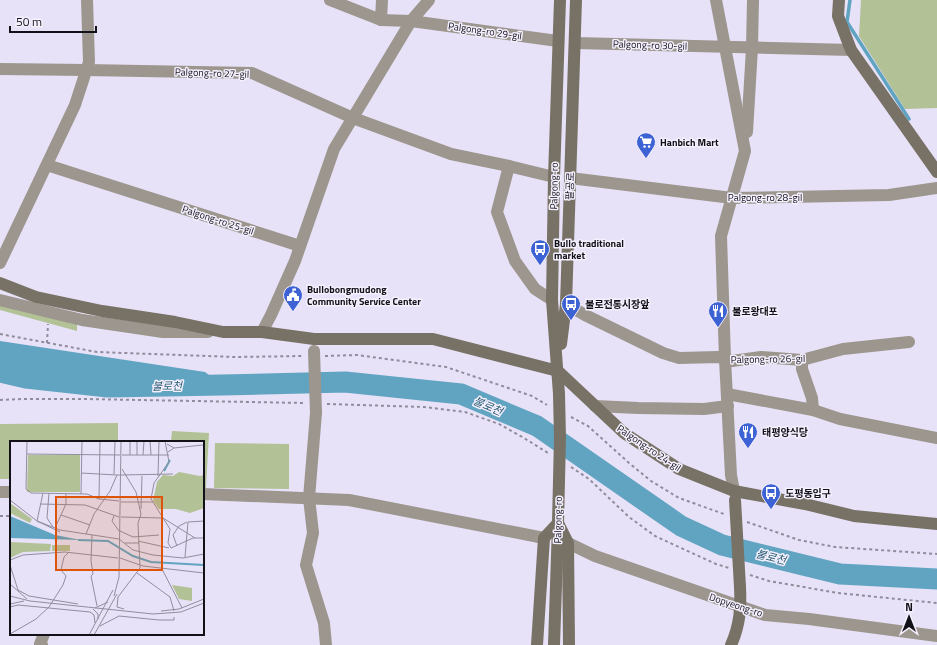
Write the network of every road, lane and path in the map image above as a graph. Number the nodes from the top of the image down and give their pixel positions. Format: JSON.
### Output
{"nodes":[{"id":1,"x":87,"y":0,"type":"edge"},
{"id":2,"x":330,"y":0,"type":"edge"},
{"id":3,"x":382,"y":0,"type":"edge"},
{"id":4,"x":429,"y":0,"type":"edge"},
{"id":5,"x":560,"y":0,"type":"edge"},
{"id":6,"x":576,"y":0,"type":"edge"},
{"id":7,"x":716,"y":0,"type":"edge"},
{"id":8,"x":753,"y":0,"type":"edge"},
{"id":9,"x":839,"y":0,"type":"edge"},
{"id":10,"x":381,"y":20,"type":"junction"},
{"id":11,"x":410,"y":21,"type":"junction"},
{"id":12,"x":558,"y":41,"type":"junction"},
{"id":13,"x":575,"y":43,"type":"junction"},
{"id":14,"x":726,"y":47,"type":"junction"},
{"id":15,"x":752,"y":48,"type":"junction"},
{"id":16,"x":851,"y":50,"type":"junction"},
{"id":17,"x":0,"y":69,"type":"edge"},
{"id":18,"x":86,"y":70,"type":"junction"},
{"id":19,"x":353,"y":118,"type":"junction"},
{"id":20,"x":745,"y":151,"type":"junction"},
{"id":21,"x":47,"y":165,"type":"junction"},
{"id":22,"x":510,"y":166,"type":"junction"},
{"id":23,"x":937,"y":172,"type":"edge"},
{"id":24,"x":554,"y":177,"type":"junction"},
{"id":25,"x":570,"y":178,"type":"junction"},
{"id":26,"x":937,"y":188,"type":"edge"},
{"id":27,"x":732,"y":198,"type":"junction"},
{"id":28,"x":300,"y":246,"type":"junction"},
{"id":29,"x":0,"y":263,"type":"edge"},
{"id":30,"x":0,"y":283,"type":"edge"},
{"id":31,"x":0,"y":300,"type":"edge"},
{"id":32,"x":552,"y":300,"type":"junction"},
{"id":33,"x":566,"y":304,"type":"junction"},
{"id":34,"x":49,"y":320,"type":"dead end"},
{"id":35,"x":223,"y":332,"type":"junction"},
{"id":36,"x":262,"y":332,"type":"junction"},
{"id":37,"x":0,"y":334,"type":"edge"},
{"id":38,"x":909,"y":342,"type":"dead end"},
{"id":39,"x":47,"y":343,"type":"junction"},
{"id":40,"x":313,"y":351,"type":"junction"},
{"id":41,"x":725,"y":359,"type":"junction"},
{"id":42,"x":802,"y":360,"type":"junction"},
{"id":43,"x":558,"y":371,"type":"junction"},
{"id":44,"x":727,"y":394,"type":"junction"},
{"id":45,"x":0,"y":400,"type":"edge"},
{"id":46,"x":325,"y":404,"type":"dead end"},
{"id":47,"x":595,"y":406,"type":"junction"},
{"id":48,"x":728,"y":406,"type":"junction"},
{"id":49,"x":313,"y":408,"type":"junction"},
{"id":50,"x":553,"y":408,"type":"dead end"},
{"id":51,"x":813,"y":410,"type":"junction"},
{"id":52,"x":567,"y":415,"type":"dead end"},
{"id":53,"x":937,"y":438,"type":"edge"},
{"id":54,"x":550,"y":454,"type":"dead end"},
{"id":55,"x":570,"y":467,"type":"dead end"},
{"id":56,"x":204,"y":494,"type":"edge"},
{"id":57,"x":734,"y":496,"type":"junction"},
{"id":58,"x":309,"y":498,"type":"junction"},
{"id":59,"x":724,"y":514,"type":"dead end"},
{"id":60,"x":746,"y":522,"type":"dead end"},
{"id":61,"x":558,"y":523,"type":"junction"},
{"id":62,"x":937,"y":524,"type":"edge"},
{"id":63,"x":544,"y":538,"type":"junction"},
{"id":64,"x":568,"y":544,"type":"junction"},
{"id":65,"x":937,"y":554,"type":"edge"},
{"id":66,"x":729,"y":568,"type":"dead end"},
{"id":67,"x":749,"y":575,"type":"dead end"},
{"id":68,"x":937,"y":603,"type":"edge"},
{"id":69,"x":741,"y":607,"type":"junction"},
{"id":70,"x":44,"y":635,"type":"edge"},
{"id":71,"x":935,"y":639,"type":"edge"},
{"id":72,"x":42,"y":645,"type":"edge"},
{"id":73,"x":326,"y":645,"type":"edge"},
{"id":74,"x":537,"y":645,"type":"edge"},
{"id":75,"x":554,"y":645,"type":"edge"},
{"id":76,"x":568,"y":645,"type":"edge"},
{"id":77,"x":731,"y":645,"type":"edge"}],
"edges":[{"from":1,"to":18,"type":"street"},
{"from":2,"to":10,"type":"street","name":"Palgong-ro 29-gil"},
{"from":3,"to":10,"type":"street"},
{"from":4,"to":11,"type":"street"},
{"from":5,"to":12,"type":"main road","name":"Palgong-ro"},
{"from":6,"to":13,"type":"main road","name":"팔공로"},
{"from":7,"to":14,"type":"street"},
{"from":8,"to":15,"type":"street"},
{"from":9,"to":16,"type":"main road"},
{"from":10,"to":11,"type":"street","name":"Palgong-ro 29-gil"},
{"from":11,"to":12,"type":"street","name":"Palgong-ro 29-gil"},
{"from":11,"to":19,"type":"street"},
{"from":12,"to":24,"type":"main road","name":"Palgong-ro"},
{"from":13,"to":14,"type":"street","name":"Palgong-ro 30-gil"},
{"from":13,"to":25,"type":"main road","name":"팔공로"},
{"from":14,"to":15,"type":"street","name":"Palgong-ro 30-gil"},
{"from":14,"to":20,"type":"street"},
{"from":15,"to":16,"type":"street","name":"Palgong-ro 30-gil"},
{"from":15,"to":20,"type":"street"},
{"from":16,"to":23,"type":"main road"},
{"from":17,"to":18,"type":"street","name":"Palgong-ro 27-gil"},
{"from":18,"to":19,"type":"street","name":"Palgong-ro 27-gil"},
{"from":18,"to":21,"type":"street"},
{"from":19,"to":22,"type":"street","name":"Palgong-ro 27-gil"},
{"from":19,"to":28,"type":"street"},
{"from":20,"to":27,"type":"street"},
{"from":21,"to":28,"type":"street","name":"Palgong-ro 25-gil"},
{"from":21,"to":29,"type":"street"},
{"from":22,"to":24,"type":"street","name":"Palgong-ro 27-gil"},
{"from":22,"to":32,"type":"street"},
{"from":24,"to":32,"type":"main road","name":"Palgong-ro"},
{"from":25,"to":27,"type":"street","name":"Palgong-ro 28-gil"},
{"from":25,"to":33,"type":"main road","name":"팔공로"},
{"from":26,"to":27,"type":"street","name":"Palgong-ro 28-gil"},
{"from":27,"to":41,"type":"street"},
{"from":28,"to":36,"type":"street"},
{"from":30,"to":35,"type":"main road"},
{"from":31,"to":35,"type":"street"},
{"from":32,"to":43,"type":"main road","name":"Palgong-ro"},
{"from":33,"to":41,"type":"street","name":"Palgong-ro 26-gil"},
{"from":33,"to":43,"type":"main road","name":"팔공로"},
{"from":34,"to":39,"type":"path"},
{"from":35,"to":36,"type":"main road"},
{"from":36,"to":40,"type":"main road"},
{"from":37,"to":39,"type":"path"},
{"from":38,"to":42,"type":"street","name":"Palgong-ro 26-gil"},
{"from":39,"to":40,"type":"path"},
{"from":40,"to":43,"type":"main road"},
{"from":40,"to":49,"type":"street","bridge":true},
{"from":40,"to":50,"type":"path"},
{"from":41,"to":42,"type":"street","name":"Palgong-ro 26-gil"},
{"from":41,"to":44,"type":"street"},
{"from":42,"to":51,"type":"street"},
{"from":43,"to":47,"type":"main road","name":"Palgong-ro 24-gil"},
{"from":43,"to":61,"type":"main road","name":"Palgong-ro","bridge":true},
{"from":44,"to":48,"type":"street"},
{"from":44,"to":51,"type":"street"},
{"from":45,"to":49,"type":"path"},
{"from":46,"to":54,"type":"path"},
{"from":47,"to":48,"type":"street"},
{"from":47,"to":57,"type":"main road","name":"Palgong-ro 24-gil"},
{"from":48,"to":57,"type":"street"},
{"from":49,"to":58,"type":"street"},
{"from":51,"to":53,"type":"street"},
{"from":52,"to":59,"type":"path"},
{"from":55,"to":66,"type":"path"},
{"from":56,"to":58,"type":"street"},
{"from":57,"to":62,"type":"main road","name":"Palgong-ro 24-gil"},
{"from":57,"to":69,"type":"main road","bridge":true},
{"from":58,"to":63,"type":"street"},
{"from":58,"to":73,"type":"street"},
{"from":60,"to":65,"type":"path"},
{"from":61,"to":63,"type":"main road"},
{"from":61,"to":64,"type":"main road"},
{"from":61,"to":75,"type":"main road","name":"Palgong-ro"},
{"from":63,"to":74,"type":"main road"},
{"from":64,"to":69,"type":"street","name":"Dopyeong-ro"},
{"from":64,"to":76,"type":"main road"},
{"from":67,"to":68,"type":"path"},
{"from":69,"to":71,"type":"street","name":"Dopyeong-ro"},
{"from":69,"to":77,"type":"main road"},
{"from":70,"to":72,"type":"street"}]}
